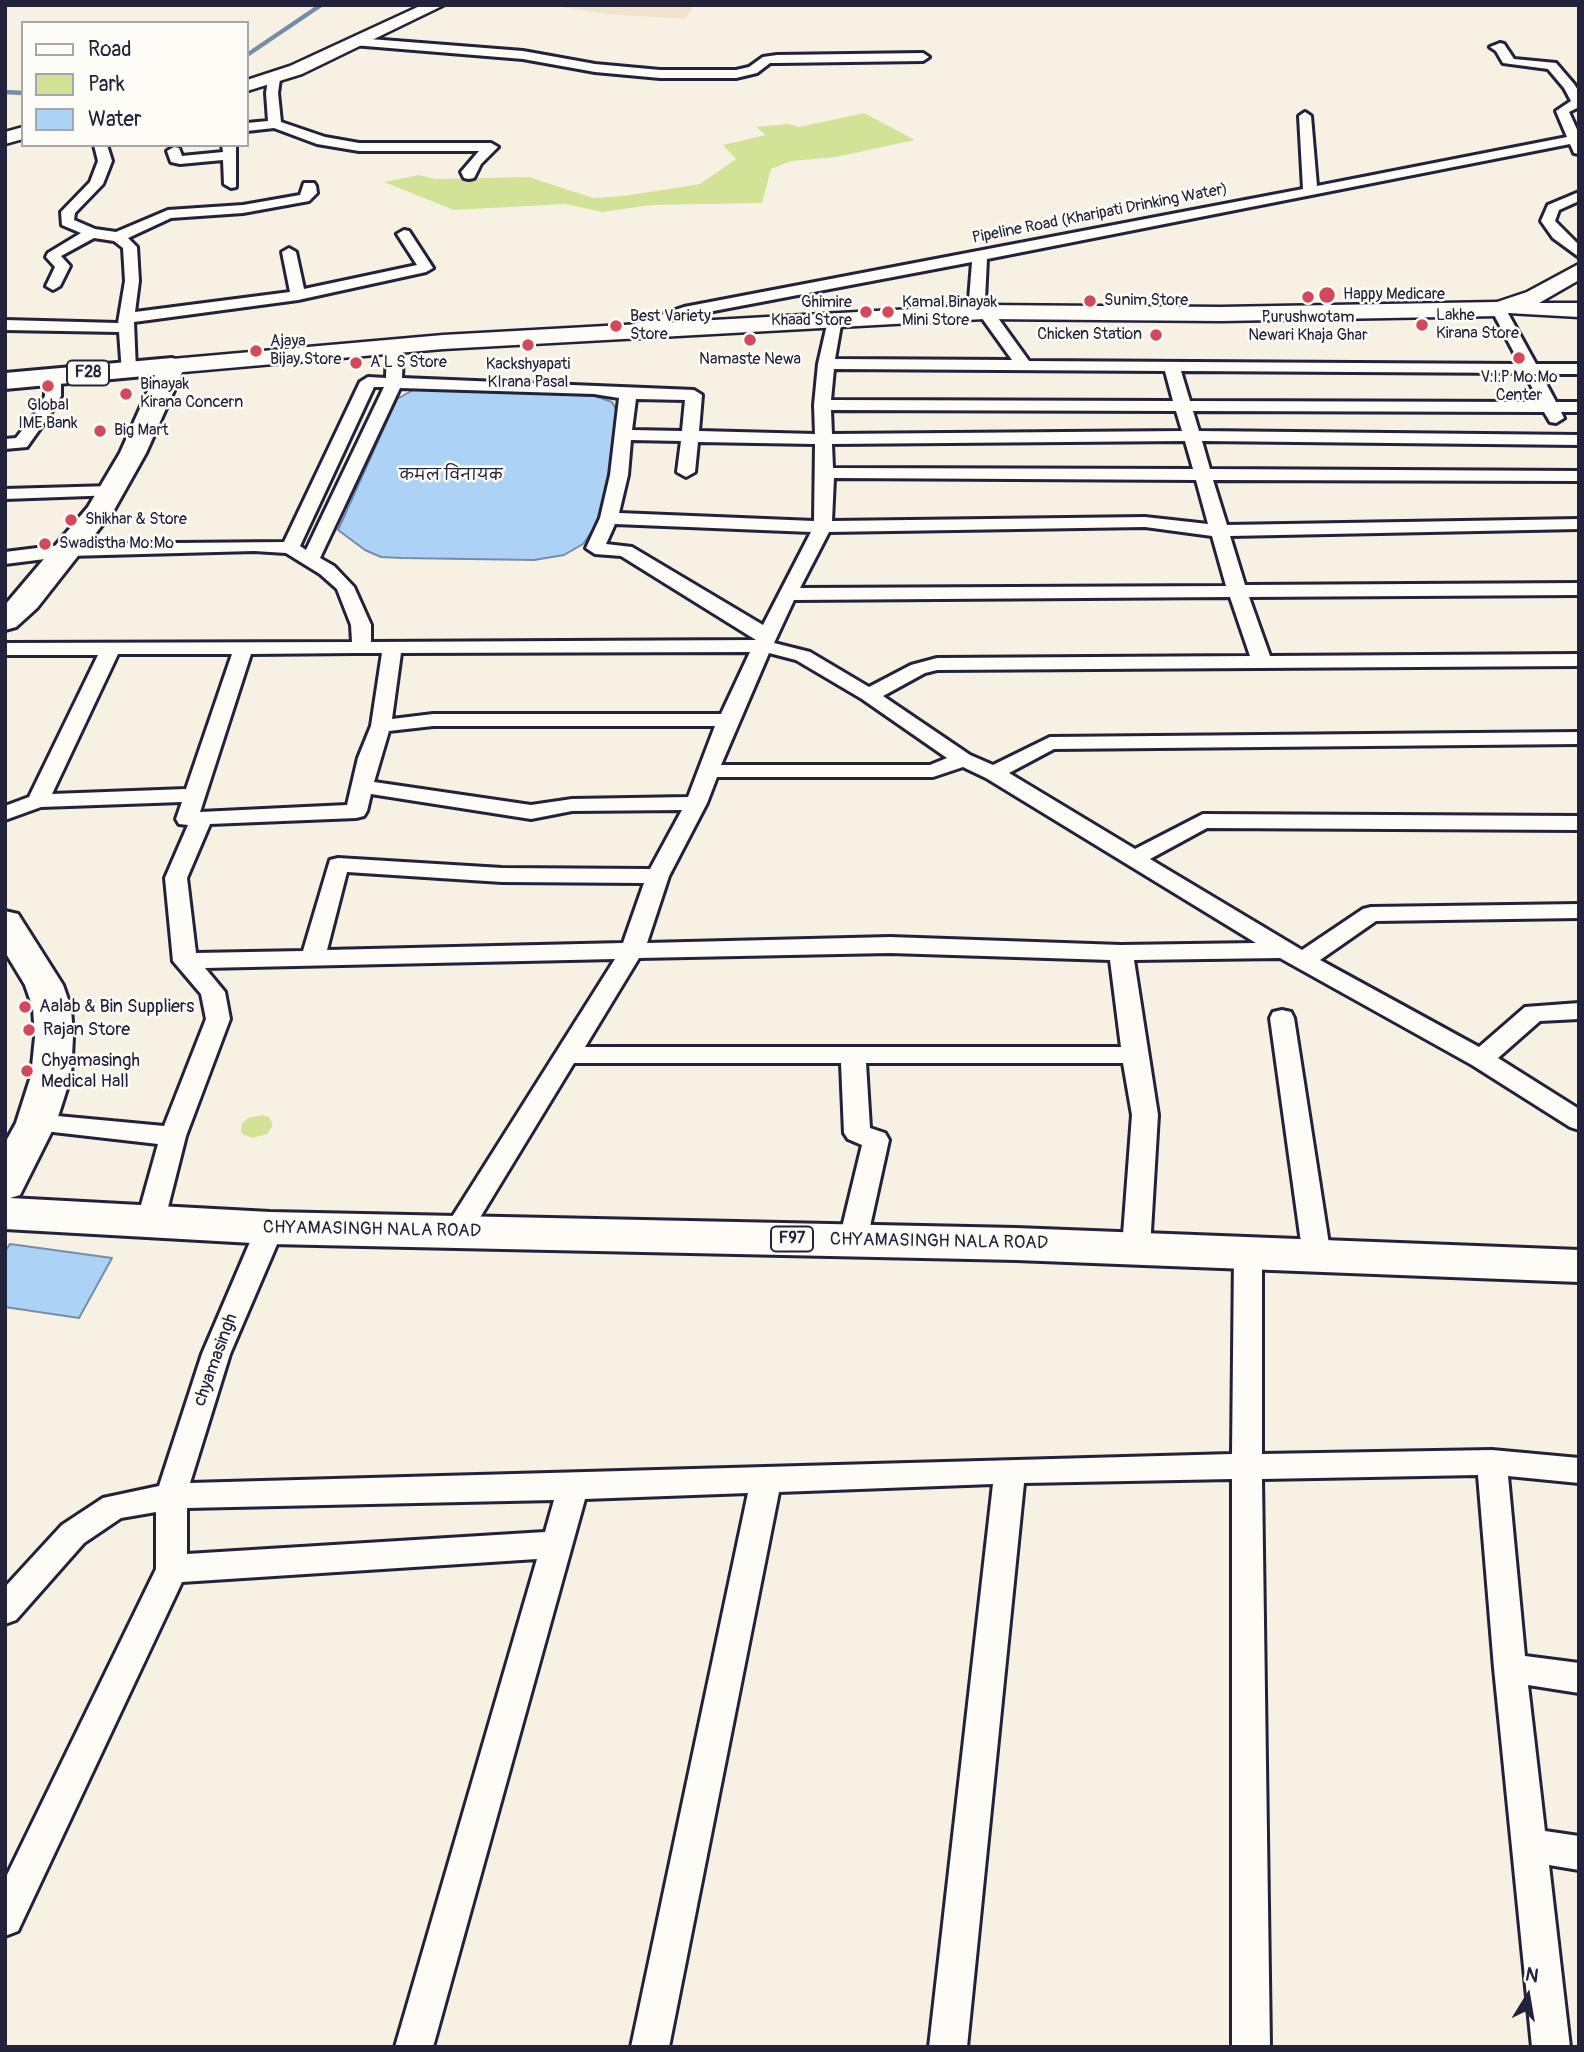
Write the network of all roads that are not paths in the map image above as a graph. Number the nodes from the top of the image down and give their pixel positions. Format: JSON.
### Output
{"nodes":[{"id":1,"x":436,"y":5,"type":"edge"},
{"id":2,"x":357,"y":42,"type":"junction"},
{"id":3,"x":1496,"y":47,"type":"dead end"},
{"id":4,"x":923,"y":57,"type":"dead end"},
{"id":5,"x":274,"y":79,"type":"junction"},
{"id":6,"x":248,"y":86,"type":"edge"},
{"id":7,"x":1578,"y":102,"type":"edge"},
{"id":8,"x":1305,"y":116,"type":"dead end"},
{"id":9,"x":275,"y":124,"type":"junction"},
{"id":10,"x":248,"y":127,"type":"edge"},
{"id":11,"x":1577,"y":142,"type":"edge"},
{"id":12,"x":101,"y":147,"type":"edge"},
{"id":13,"x":174,"y":150,"type":"dead end"},
{"id":14,"x":228,"y":151,"type":"edge"},
{"id":15,"x":469,"y":175,"type":"dead end"},
{"id":16,"x":230,"y":184,"type":"dead end"},
{"id":17,"x":309,"y":186,"type":"dead end"},
{"id":18,"x":1310,"y":190,"type":"junction"},
{"id":19,"x":1579,"y":196,"type":"edge"},
{"id":20,"x":92,"y":233,"type":"junction"},
{"id":21,"x":404,"y":234,"type":"dead end"},
{"id":22,"x":118,"y":237,"type":"junction"},
{"id":23,"x":289,"y":253,"type":"dead end"},
{"id":24,"x":1579,"y":253,"type":"edge"},
{"id":25,"x":980,"y":255,"type":"junction"},
{"id":26,"x":1579,"y":270,"type":"edge"},
{"id":27,"x":53,"y":286,"type":"dead end"},
{"id":28,"x":298,"y":295,"type":"junction"},
{"id":29,"x":1499,"y":309,"type":"junction"},
{"id":30,"x":1579,"y":310,"type":"edge"},
{"id":31,"x":984,"y":312,"type":"junction"},
{"id":32,"x":834,"y":319,"type":"junction"},
{"id":33,"x":127,"y":323,"type":"junction"},
{"id":34,"x":5,"y":325,"type":"edge"},
{"id":35,"x":630,"y":330,"type":"junction"},
{"id":36,"x":395,"y":346,"type":"junction"},
{"id":37,"x":826,"y":364,"type":"junction"},
{"id":38,"x":1023,"y":364,"type":"junction"},
{"id":39,"x":1171,"y":365,"type":"junction"},
{"id":40,"x":172,"y":366,"type":"junction"},
{"id":41,"x":1527,"y":369,"type":"junction"},
{"id":42,"x":1579,"y":369,"type":"edge"},
{"id":43,"x":128,"y":370,"type":"junction"},
{"id":44,"x":53,"y":377,"type":"junction"},
{"id":45,"x":5,"y":381,"type":"edge"},
{"id":46,"x":394,"y":383,"type":"junction"},
{"id":47,"x":628,"y":394,"type":"junction"},
{"id":48,"x":1183,"y":404,"type":"junction"},
{"id":49,"x":822,"y":405,"type":"junction"},
{"id":50,"x":1549,"y":407,"type":"junction"},
{"id":51,"x":1579,"y":407,"type":"edge"},
{"id":52,"x":625,"y":435,"type":"junction"},
{"id":53,"x":690,"y":436,"type":"junction"},
{"id":54,"x":1192,"y":436,"type":"junction"},
{"id":55,"x":825,"y":439,"type":"junction"},
{"id":56,"x":1573,"y":440,"type":"edge"},
{"id":57,"x":5,"y":444,"type":"edge"},
{"id":58,"x":1579,"y":458,"type":"edge"},
{"id":59,"x":686,"y":472,"type":"dead end"},
{"id":60,"x":825,"y":473,"type":"junction"},
{"id":61,"x":1202,"y":475,"type":"junction"},
{"id":62,"x":1579,"y":475,"type":"edge"},
{"id":63,"x":111,"y":491,"type":"junction"},
{"id":64,"x":5,"y":494,"type":"edge"},
{"id":65,"x":609,"y":518,"type":"junction"},
{"id":66,"x":1579,"y":524,"type":"edge"},
{"id":67,"x":823,"y":527,"type":"junction"},
{"id":68,"x":1219,"y":531,"type":"junction"},
{"id":69,"x":290,"y":548,"type":"junction"},
{"id":70,"x":69,"y":550,"type":"junction"},
{"id":71,"x":5,"y":558,"type":"edge"},
{"id":72,"x":310,"y":560,"type":"junction"},
{"id":73,"x":1579,"y":589,"type":"edge"},
{"id":74,"x":1237,"y":591,"type":"junction"},
{"id":75,"x":787,"y":594,"type":"junction"},
{"id":76,"x":5,"y":621,"type":"edge"},
{"id":77,"x":765,"y":642,"type":"junction"},
{"id":78,"x":5,"y":649,"type":"edge"},
{"id":79,"x":111,"y":649,"type":"junction"},
{"id":80,"x":243,"y":649,"type":"junction"},
{"id":81,"x":362,"y":649,"type":"junction"},
{"id":82,"x":392,"y":649,"type":"junction"},
{"id":83,"x":1262,"y":662,"type":"junction"},
{"id":84,"x":1576,"y":666,"type":"edge"},
{"id":85,"x":869,"y":695,"type":"junction"},
{"id":86,"x":728,"y":720,"type":"junction"},
{"id":87,"x":381,"y":726,"type":"junction"},
{"id":88,"x":1579,"y":738,"type":"edge"},
{"id":89,"x":963,"y":759,"type":"junction"},
{"id":90,"x":708,"y":771,"type":"junction"},
{"id":91,"x":994,"y":773,"type":"junction"},
{"id":92,"x":361,"y":786,"type":"junction"},
{"id":93,"x":194,"y":795,"type":"junction"},
{"id":94,"x":38,"y":801,"type":"junction"},
{"id":95,"x":696,"y":803,"type":"junction"},
{"id":96,"x":5,"y":814,"type":"edge"},
{"id":97,"x":202,"y":818,"type":"junction"},
{"id":98,"x":1579,"y":822,"type":"edge"},
{"id":99,"x":1135,"y":858,"type":"junction"},
{"id":100,"x":658,"y":876,"type":"junction"},
{"id":101,"x":1579,"y":911,"type":"edge"},
{"id":102,"x":5,"y":922,"type":"edge"},
{"id":103,"x":633,"y":949,"type":"junction"},
{"id":104,"x":1121,"y":953,"type":"junction"},
{"id":105,"x":1293,"y":955,"type":"junction"},
{"id":106,"x":313,"y":958,"type":"junction"},
{"id":107,"x":185,"y":961,"type":"junction"},
{"id":108,"x":1579,"y":1011,"type":"edge"},
{"id":109,"x":1282,"y":1018,"type":"dead end"},
{"id":110,"x":853,"y":1054,"type":"junction"},
{"id":111,"x":566,"y":1055,"type":"junction"},
{"id":112,"x":1134,"y":1055,"type":"junction"},
{"id":113,"x":1481,"y":1059,"type":"junction"},
{"id":114,"x":1579,"y":1121,"type":"edge"},
{"id":115,"x":37,"y":1122,"type":"junction"},
{"id":116,"x":173,"y":1136,"type":"junction"},
{"id":117,"x":5,"y":1184,"type":"edge"},
{"id":118,"x":5,"y":1213,"type":"edge"},
{"id":119,"x":150,"y":1223,"type":"junction"},
{"id":120,"x":270,"y":1228,"type":"junction"},
{"id":121,"x":457,"y":1232,"type":"junction"},
{"id":122,"x":853,"y":1240,"type":"junction"},
{"id":123,"x":1136,"y":1248,"type":"junction"},
{"id":124,"x":1248,"y":1255,"type":"junction"},
{"id":125,"x":1317,"y":1257,"type":"junction"},
{"id":126,"x":1579,"y":1266,"type":"edge"},
{"id":127,"x":1492,"y":1462,"type":"junction"},
{"id":128,"x":1247,"y":1467,"type":"junction"},
{"id":129,"x":1010,"y":1471,"type":"junction"},
{"id":130,"x":1579,"y":1471,"type":"edge"},
{"id":131,"x":766,"y":1479,"type":"junction"},
{"id":132,"x":573,"y":1487,"type":"junction"},
{"id":133,"x":171,"y":1496,"type":"junction"},
{"id":134,"x":558,"y":1544,"type":"junction"},
{"id":135,"x":172,"y":1569,"type":"junction"},
{"id":136,"x":5,"y":1610,"type":"edge"},
{"id":137,"x":1510,"y":1668,"type":"junction"},
{"id":138,"x":1579,"y":1678,"type":"edge"},
{"id":139,"x":1530,"y":1846,"type":"junction"},
{"id":140,"x":1579,"y":1853,"type":"edge"},
{"id":141,"x":5,"y":1918,"type":"edge"},
{"id":142,"x":414,"y":2047,"type":"edge"},
{"id":143,"x":650,"y":2047,"type":"edge"},
{"id":144,"x":948,"y":2047,"type":"edge"},
{"id":145,"x":1251,"y":2047,"type":"edge"},
{"id":146,"x":1550,"y":2047,"type":"edge"}],
"edges":[{"from":1,"to":2,"type":"main road"},
{"from":2,"to":4,"type":"street"},
{"from":2,"to":5,"type":"main road"},
{"from":3,"to":7,"type":"street"},
{"from":5,"to":6,"type":"main road"},
{"from":5,"to":9,"type":"street"},
{"from":7,"to":11,"type":"street"},
{"from":8,"to":18,"type":"street"},
{"from":9,"to":10,"type":"street"},
{"from":9,"to":15,"type":"street"},
{"from":11,"to":18,"type":"street","name":"Pipeline Road (Kharipati Drinking Water)"},
{"from":12,"to":20,"type":"street"},
{"from":13,"to":14,"type":"street"},
{"from":14,"to":16,"type":"street"},
{"from":17,"to":22,"type":"street"},
{"from":18,"to":25,"type":"street","name":"Pipeline Road (Kharipati Drinking Water)"},
{"from":19,"to":24,"type":"street"},
{"from":20,"to":22,"type":"street"},
{"from":20,"to":27,"type":"street"},
{"from":21,"to":28,"type":"street"},
{"from":22,"to":33,"type":"street"},
{"from":23,"to":28,"type":"street"},
{"from":25,"to":31,"type":"street"},
{"from":25,"to":35,"type":"street","name":"Pipeline Road (Kharipati Drinking Water)"},
{"from":26,"to":29,"type":"main road","number":"F28"},
{"from":28,"to":33,"type":"street"},
{"from":29,"to":30,"type":"main road"},
{"from":29,"to":31,"type":"main road","number":"F28"},
{"from":29,"to":41,"type":"street"},
{"from":31,"to":32,"type":"main road","number":"F28"},
{"from":31,"to":38,"type":"street"},
{"from":32,"to":35,"type":"main road","number":"F28"},
{"from":32,"to":37,"type":"street"},
{"from":33,"to":34,"type":"street"},
{"from":33,"to":43,"type":"street"},
{"from":35,"to":36,"type":"main road","number":"F28"},
{"from":36,"to":40,"type":"main road","number":"F28"},
{"from":36,"to":46,"type":"street"},
{"from":37,"to":38,"type":"street"},
{"from":37,"to":49,"type":"street"},
{"from":38,"to":39,"type":"street"},
{"from":39,"to":41,"type":"street"},
{"from":39,"to":48,"type":"street"},
{"from":40,"to":43,"type":"main road","number":"F28"},
{"from":40,"to":63,"type":"main road"},
{"from":41,"to":42,"type":"street"},
{"from":41,"to":50,"type":"street"},
{"from":43,"to":44,"type":"main road","number":"F28"},
{"from":44,"to":45,"type":"main road","number":"F28"},
{"from":44,"to":57,"type":"street"},
{"from":46,"to":47,"type":"street"},
{"from":46,"to":69,"type":"street"},
{"from":46,"to":72,"type":"street"},
{"from":47,"to":52,"type":"street"},
{"from":47,"to":53,"type":"street"},
{"from":48,"to":49,"type":"street"},
{"from":48,"to":50,"type":"street"},
{"from":48,"to":54,"type":"street"},
{"from":49,"to":55,"type":"street"},
{"from":50,"to":51,"type":"street"},
{"from":50,"to":56,"type":"street"},
{"from":52,"to":53,"type":"street"},
{"from":52,"to":65,"type":"street"},
{"from":53,"to":55,"type":"street"},
{"from":53,"to":59,"type":"street"},
{"from":54,"to":55,"type":"street"},
{"from":54,"to":56,"type":"street"},
{"from":54,"to":61,"type":"street"},
{"from":55,"to":60,"type":"street"},
{"from":56,"to":58,"type":"street"},
{"from":60,"to":61,"type":"street"},
{"from":60,"to":67,"type":"street"},
{"from":61,"to":62,"type":"street"},
{"from":61,"to":68,"type":"street"},
{"from":63,"to":64,"type":"street"},
{"from":63,"to":70,"type":"main road"},
{"from":65,"to":67,"type":"street"},
{"from":65,"to":77,"type":"street"},
{"from":66,"to":68,"type":"street"},
{"from":67,"to":68,"type":"street"},
{"from":67,"to":75,"type":"street"},
{"from":68,"to":74,"type":"street"},
{"from":69,"to":70,"type":"street"},
{"from":69,"to":72,"type":"street"},
{"from":70,"to":71,"type":"street"},
{"from":70,"to":76,"type":"main road"},
{"from":72,"to":81,"type":"street"},
{"from":73,"to":74,"type":"street"},
{"from":74,"to":75,"type":"street"},
{"from":74,"to":83,"type":"street"},
{"from":75,"to":77,"type":"street"},
{"from":77,"to":82,"type":"street"},
{"from":77,"to":85,"type":"street"},
{"from":77,"to":86,"type":"street"},
{"from":78,"to":79,"type":"street"},
{"from":79,"to":80,"type":"street"},
{"from":79,"to":94,"type":"street"},
{"from":80,"to":81,"type":"street"},
{"from":80,"to":93,"type":"street"},
{"from":81,"to":82,"type":"street"},
{"from":82,"to":87,"type":"street"},
{"from":83,"to":84,"type":"street"},
{"from":83,"to":85,"type":"street"},
{"from":85,"to":89,"type":"street"},
{"from":86,"to":87,"type":"street"},
{"from":86,"to":90,"type":"street"},
{"from":87,"to":92,"type":"street"},
{"from":88,"to":91,"type":"street"},
{"from":89,"to":90,"type":"street"},
{"from":89,"to":91,"type":"street"},
{"from":90,"to":95,"type":"street"},
{"from":91,"to":99,"type":"street"},
{"from":92,"to":95,"type":"street"},
{"from":92,"to":97,"type":"street"},
{"from":93,"to":94,"type":"street"},
{"from":93,"to":97,"type":"street"},
{"from":94,"to":96,"type":"street"},
{"from":95,"to":100,"type":"street"},
{"from":97,"to":107,"type":"street"},
{"from":98,"to":99,"type":"street"},
{"from":99,"to":105,"type":"street"},
{"from":100,"to":103,"type":"street"},
{"from":100,"to":106,"type":"street"},
{"from":101,"to":105,"type":"street"},
{"from":102,"to":115,"type":"main road"},
{"from":103,"to":104,"type":"street"},
{"from":103,"to":106,"type":"street"},
{"from":103,"to":111,"type":"street"},
{"from":104,"to":105,"type":"street"},
{"from":104,"to":112,"type":"street"},
{"from":105,"to":113,"type":"street"},
{"from":106,"to":107,"type":"street"},
{"from":107,"to":116,"type":"street"},
{"from":108,"to":113,"type":"street"},
{"from":109,"to":125,"type":"street"},
{"from":110,"to":111,"type":"street"},
{"from":110,"to":112,"type":"street"},
{"from":110,"to":122,"type":"street"},
{"from":111,"to":121,"type":"street"},
{"from":112,"to":123,"type":"street"},
{"from":113,"to":114,"type":"street"},
{"from":115,"to":116,"type":"street"},
{"from":115,"to":117,"type":"main road"},
{"from":116,"to":119,"type":"street"},
{"from":118,"to":119,"type":"main road","name":"CHYAMASINGH NALA ROAD","number":"F97"},
{"from":119,"to":120,"type":"main road","name":"CHYAMASINGH NALA ROAD","number":"F97"},
{"from":120,"to":121,"type":"main road","name":"CHYAMASINGH NALA ROAD","number":"F97"},
{"from":120,"to":133,"type":"street","name":"chyamasingh"},
{"from":121,"to":122,"type":"main road","name":"CHYAMASINGH NALA ROAD","number":"F97"},
{"from":122,"to":123,"type":"main road","name":"CHYAMASINGH NALA ROAD","number":"F97"},
{"from":123,"to":124,"type":"main road","name":"CHYAMASINGH NALA ROAD","number":"F97"},
{"from":124,"to":125,"type":"main road","name":"CHYAMASINGH NALA ROAD","number":"F97"},
{"from":124,"to":128,"type":"street"},
{"from":125,"to":126,"type":"main road","name":"CHYAMASINGH NALA ROAD","number":"F97"},
{"from":127,"to":128,"type":"street"},
{"from":127,"to":130,"type":"street"},
{"from":127,"to":137,"type":"street"},
{"from":128,"to":129,"type":"street"},
{"from":128,"to":145,"type":"street"},
{"from":129,"to":131,"type":"street"},
{"from":129,"to":144,"type":"street"},
{"from":131,"to":132,"type":"street"},
{"from":131,"to":143,"type":"street"},
{"from":132,"to":133,"type":"street"},
{"from":132,"to":134,"type":"street"},
{"from":133,"to":135,"type":"street","name":"chyamasingh"},
{"from":133,"to":136,"type":"street"},
{"from":134,"to":135,"type":"street"},
{"from":134,"to":142,"type":"street"},
{"from":135,"to":141,"type":"street"},
{"from":137,"to":138,"type":"street"},
{"from":137,"to":139,"type":"street"},
{"from":139,"to":140,"type":"street"},
{"from":139,"to":146,"type":"street"}]}
